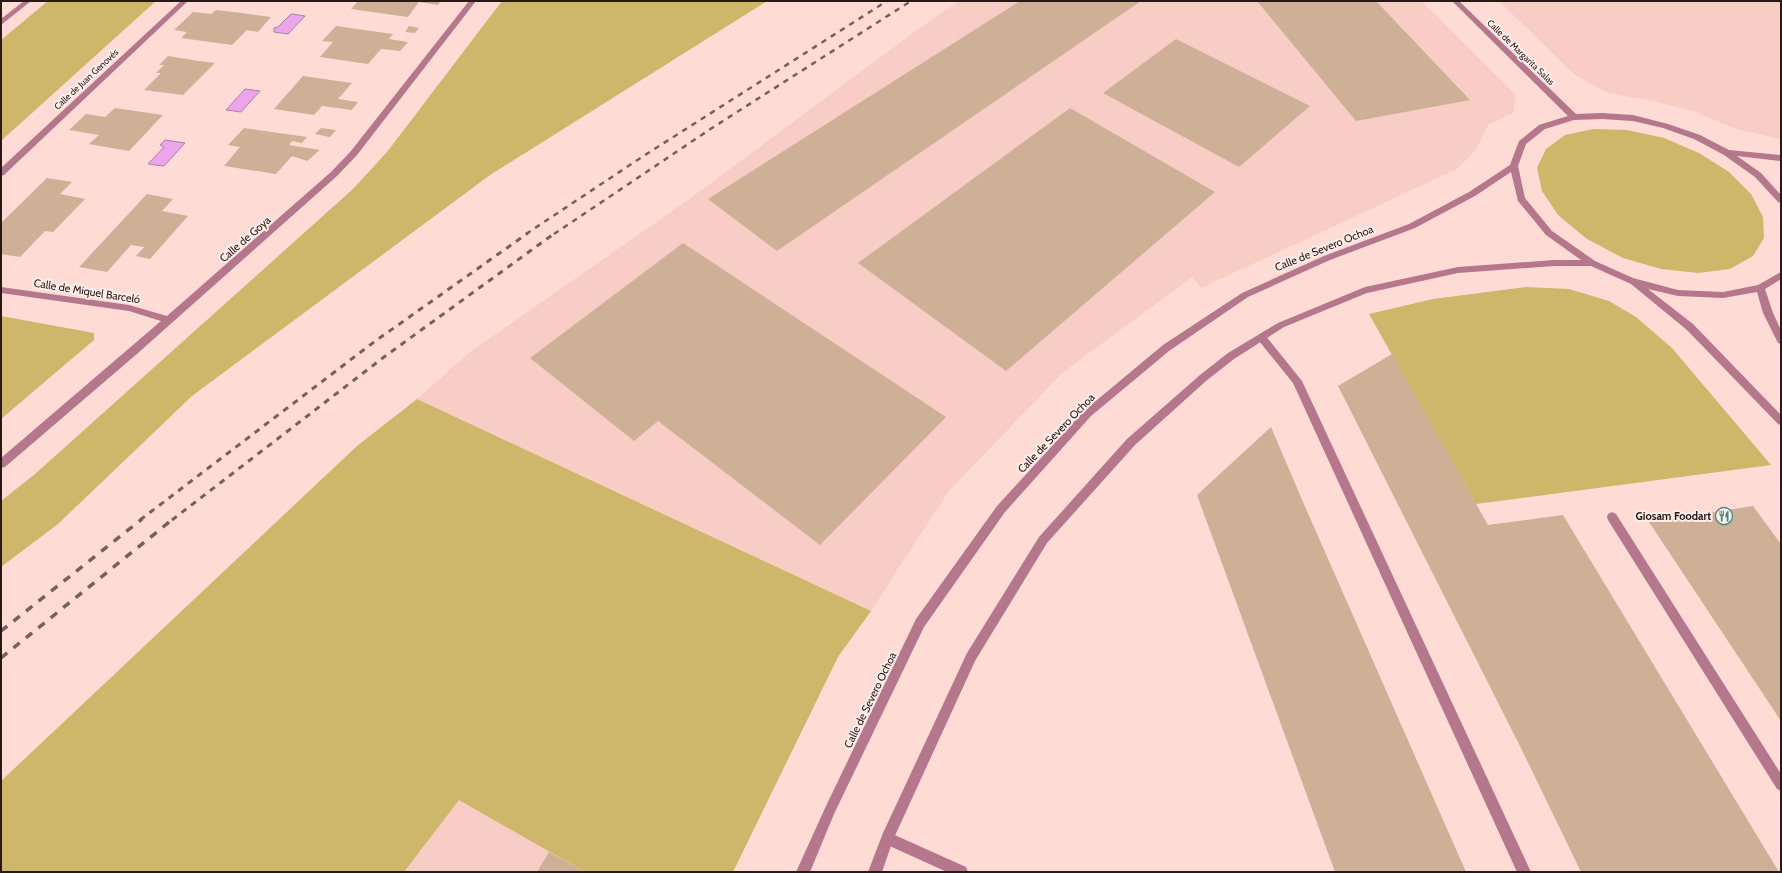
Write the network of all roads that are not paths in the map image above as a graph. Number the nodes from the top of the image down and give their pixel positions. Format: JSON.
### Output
{"nodes":[{"id":1,"x":28,"y":1,"type":"edge"},
{"id":2,"x":185,"y":1,"type":"edge"},
{"id":3,"x":473,"y":1,"type":"edge"},
{"id":4,"x":1455,"y":1,"type":"edge"},
{"id":5,"x":1,"y":23,"type":"edge"},
{"id":6,"x":1574,"y":117,"type":"junction"},
{"id":7,"x":1727,"y":153,"type":"junction"},
{"id":8,"x":1781,"y":158,"type":"edge"},
{"id":9,"x":1514,"y":166,"type":"junction"},
{"id":10,"x":1,"y":173,"type":"edge"},
{"id":11,"x":1781,"y":200,"type":"edge"},
{"id":12,"x":1592,"y":263,"type":"junction"},
{"id":13,"x":1781,"y":275,"type":"edge"},
{"id":14,"x":1632,"y":281,"type":"junction"},
{"id":15,"x":1760,"y":288,"type":"junction"},
{"id":16,"x":1,"y":290,"type":"edge"},
{"id":17,"x":169,"y":320,"type":"junction"},
{"id":18,"x":1262,"y":338,"type":"junction"},
{"id":19,"x":1781,"y":340,"type":"edge"},
{"id":20,"x":1781,"y":421,"type":"edge"},
{"id":21,"x":1,"y":464,"type":"edge"},
{"id":22,"x":1612,"y":517,"type":"dead end"},
{"id":23,"x":1781,"y":785,"type":"edge"},
{"id":24,"x":888,"y":838,"type":"junction"},
{"id":25,"x":803,"y":872,"type":"edge"},
{"id":26,"x":875,"y":872,"type":"edge"},
{"id":27,"x":961,"y":872,"type":"edge"},
{"id":28,"x":1524,"y":872,"type":"edge"}],
"edges":[{"from":1,"to":5,"type":"street"},
{"from":2,"to":10,"type":"street","name":"Calle de Juan Genovés"},
{"from":3,"to":17,"type":"street","name":"Calle de Goya"},
{"from":4,"to":6,"type":"street","name":"Calle de Margarita Salas"},
{"from":6,"to":7,"type":"street"},
{"from":6,"to":9,"type":"street"},
{"from":7,"to":8,"type":"street"},
{"from":7,"to":11,"type":"street"},
{"from":9,"to":12,"type":"street"},
{"from":9,"to":25,"type":"street","name":"Calle de Severo Ochoa"},
{"from":12,"to":14,"type":"street"},
{"from":12,"to":18,"type":"street"},
{"from":13,"to":15,"type":"street"},
{"from":14,"to":15,"type":"street"},
{"from":14,"to":20,"type":"street"},
{"from":15,"to":19,"type":"street"},
{"from":16,"to":17,"type":"street","name":"Calle de Miquel Barceló"},
{"from":17,"to":21,"type":"street","name":"Calle de Goya"},
{"from":18,"to":24,"type":"street"},
{"from":18,"to":28,"type":"street"},
{"from":22,"to":23,"type":"street"},
{"from":24,"to":26,"type":"street"},
{"from":24,"to":27,"type":"street"}]}
